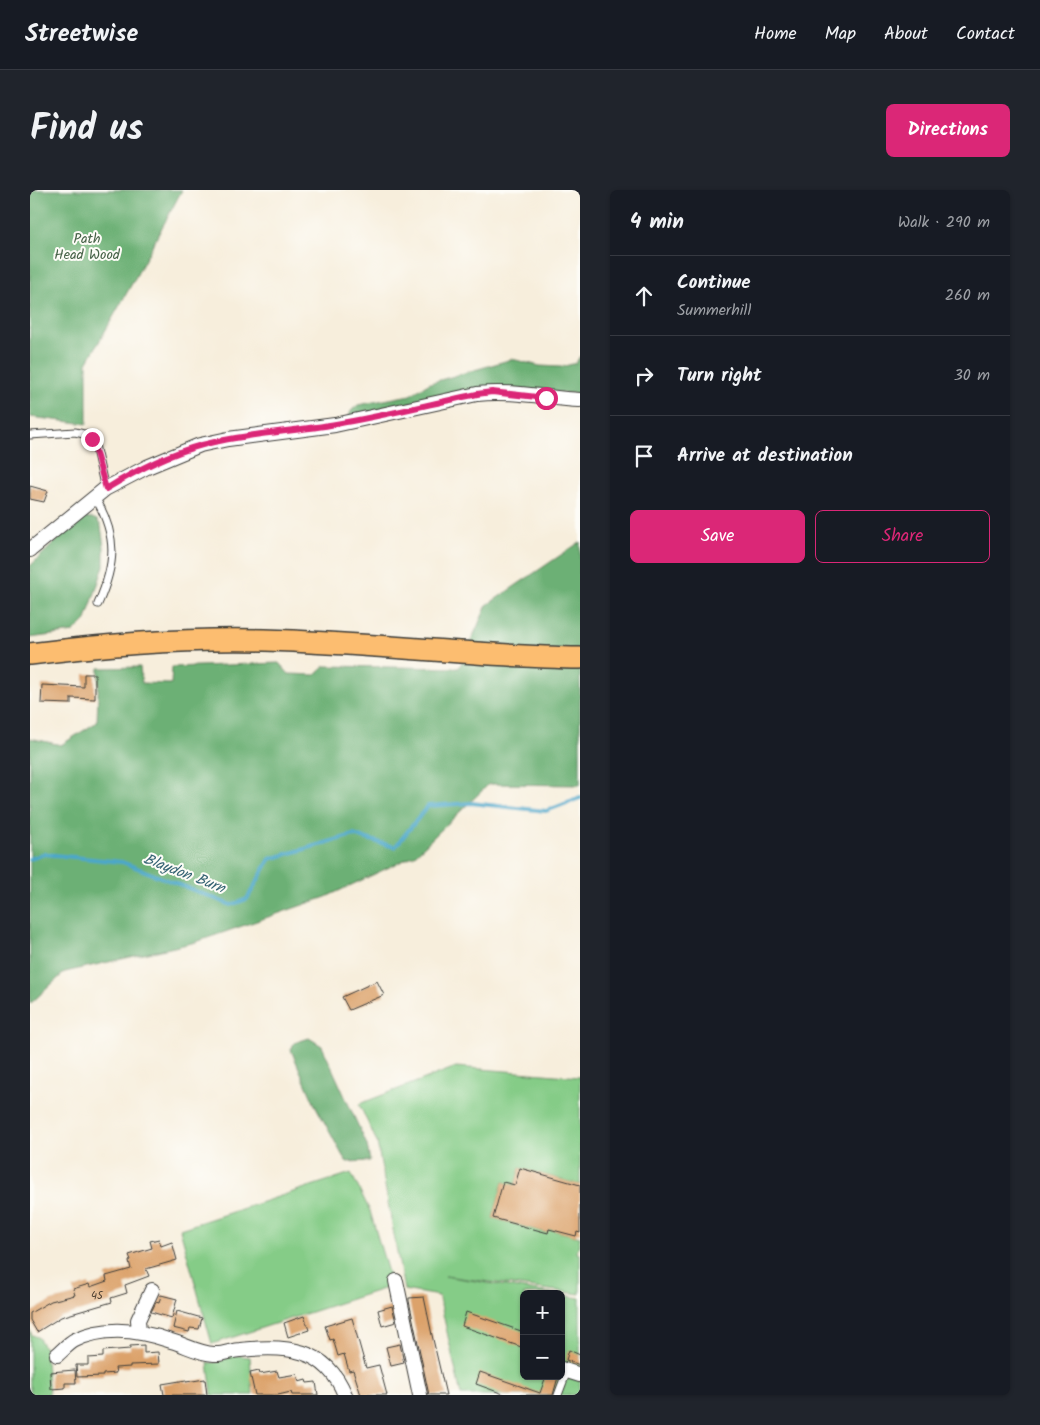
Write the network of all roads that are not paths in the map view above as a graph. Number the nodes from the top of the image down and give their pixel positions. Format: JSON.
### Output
{"nodes":[{"id":1,"x":580,"y":400,"type":"edge"},
{"id":2,"x":30,"y":435,"type":"edge"},
{"id":3,"x":100,"y":493,"type":"junction"},
{"id":4,"x":30,"y":550,"type":"edge"},
{"id":5,"x":98,"y":604,"type":"dead end"},
{"id":6,"x":30,"y":654,"type":"edge"},
{"id":7,"x":580,"y":658,"type":"edge"},
{"id":8,"x":393,"y":1282,"type":"dead end"},
{"id":9,"x":152,"y":1290,"type":"dead end"},
{"id":10,"x":139,"y":1332,"type":"junction"},
{"id":11,"x":58,"y":1355,"type":"dead end"},
{"id":12,"x":569,"y":1372,"type":"edge"},
{"id":13,"x":345,"y":1395,"type":"edge"},
{"id":14,"x":420,"y":1395,"type":"edge"},
{"id":15,"x":558,"y":1395,"type":"edge"}],
"edges":[{"from":1,"to":3,"type":"street"},
{"from":2,"to":3,"type":"lane"},
{"from":3,"to":4,"type":"street"},
{"from":3,"to":5,"type":"lane"},
{"from":6,"to":7,"type":"main road"},
{"from":8,"to":14,"type":"street"},
{"from":9,"to":10,"type":"street"},
{"from":10,"to":11,"type":"street"},
{"from":10,"to":13,"type":"street"},
{"from":12,"to":15,"type":"lane"}]}
